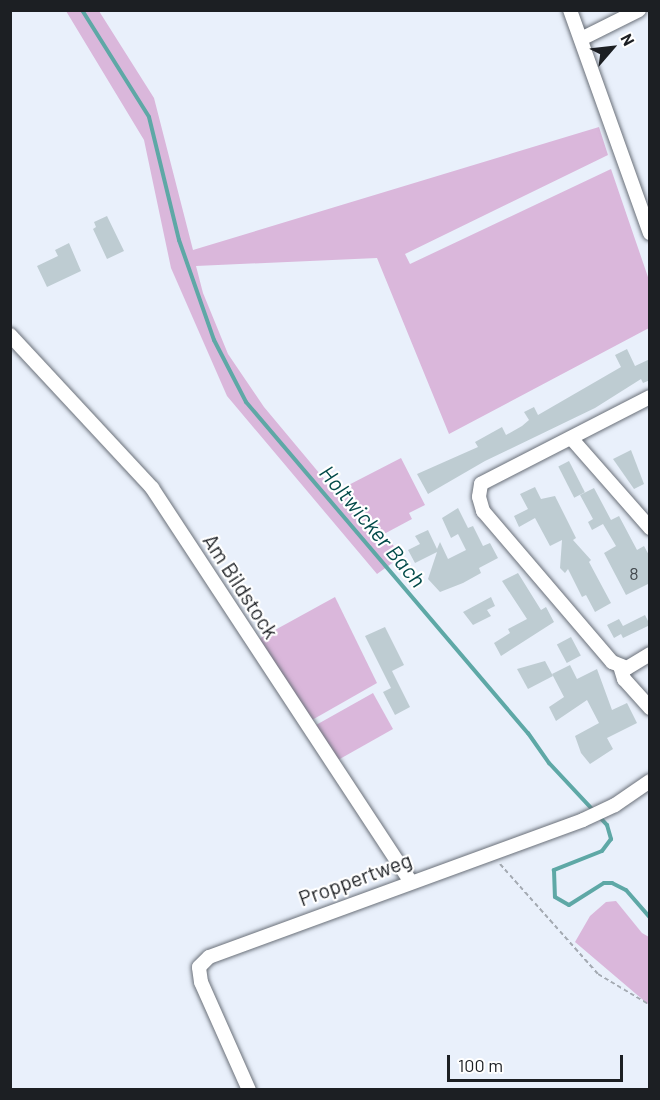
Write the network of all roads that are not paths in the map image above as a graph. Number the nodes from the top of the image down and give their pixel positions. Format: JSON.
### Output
{"nodes":[{"id":1,"x":570,"y":10,"type":"edge"},
{"id":2,"x":639,"y":10,"type":"edge"},
{"id":3,"x":581,"y":39,"type":"junction"},
{"id":4,"x":650,"y":232,"type":"edge"},
{"id":5,"x":10,"y":335,"type":"edge"},
{"id":6,"x":650,"y":397,"type":"edge"},
{"id":7,"x":571,"y":438,"type":"junction"},
{"id":8,"x":650,"y":528,"type":"edge"},
{"id":9,"x":650,"y":654,"type":"edge"},
{"id":10,"x":620,"y":666,"type":"junction"},
{"id":11,"x":650,"y":708,"type":"edge"},
{"id":12,"x":650,"y":781,"type":"edge"},
{"id":13,"x":410,"y":881,"type":"junction"},
{"id":14,"x":249,"y":1089,"type":"edge"}],
"edges":[{"from":1,"to":3,"type":"street"},
{"from":2,"to":3,"type":"street"},
{"from":3,"to":4,"type":"street"},
{"from":5,"to":13,"type":"street","name":"Am Bildstock"},
{"from":6,"to":7,"type":"street"},
{"from":7,"to":8,"type":"street"},
{"from":7,"to":10,"type":"street"},
{"from":9,"to":10,"type":"street"},
{"from":10,"to":11,"type":"street"},
{"from":12,"to":13,"type":"street","name":"Proppertweg"},
{"from":13,"to":14,"type":"street","name":"Proppertweg"}]}
